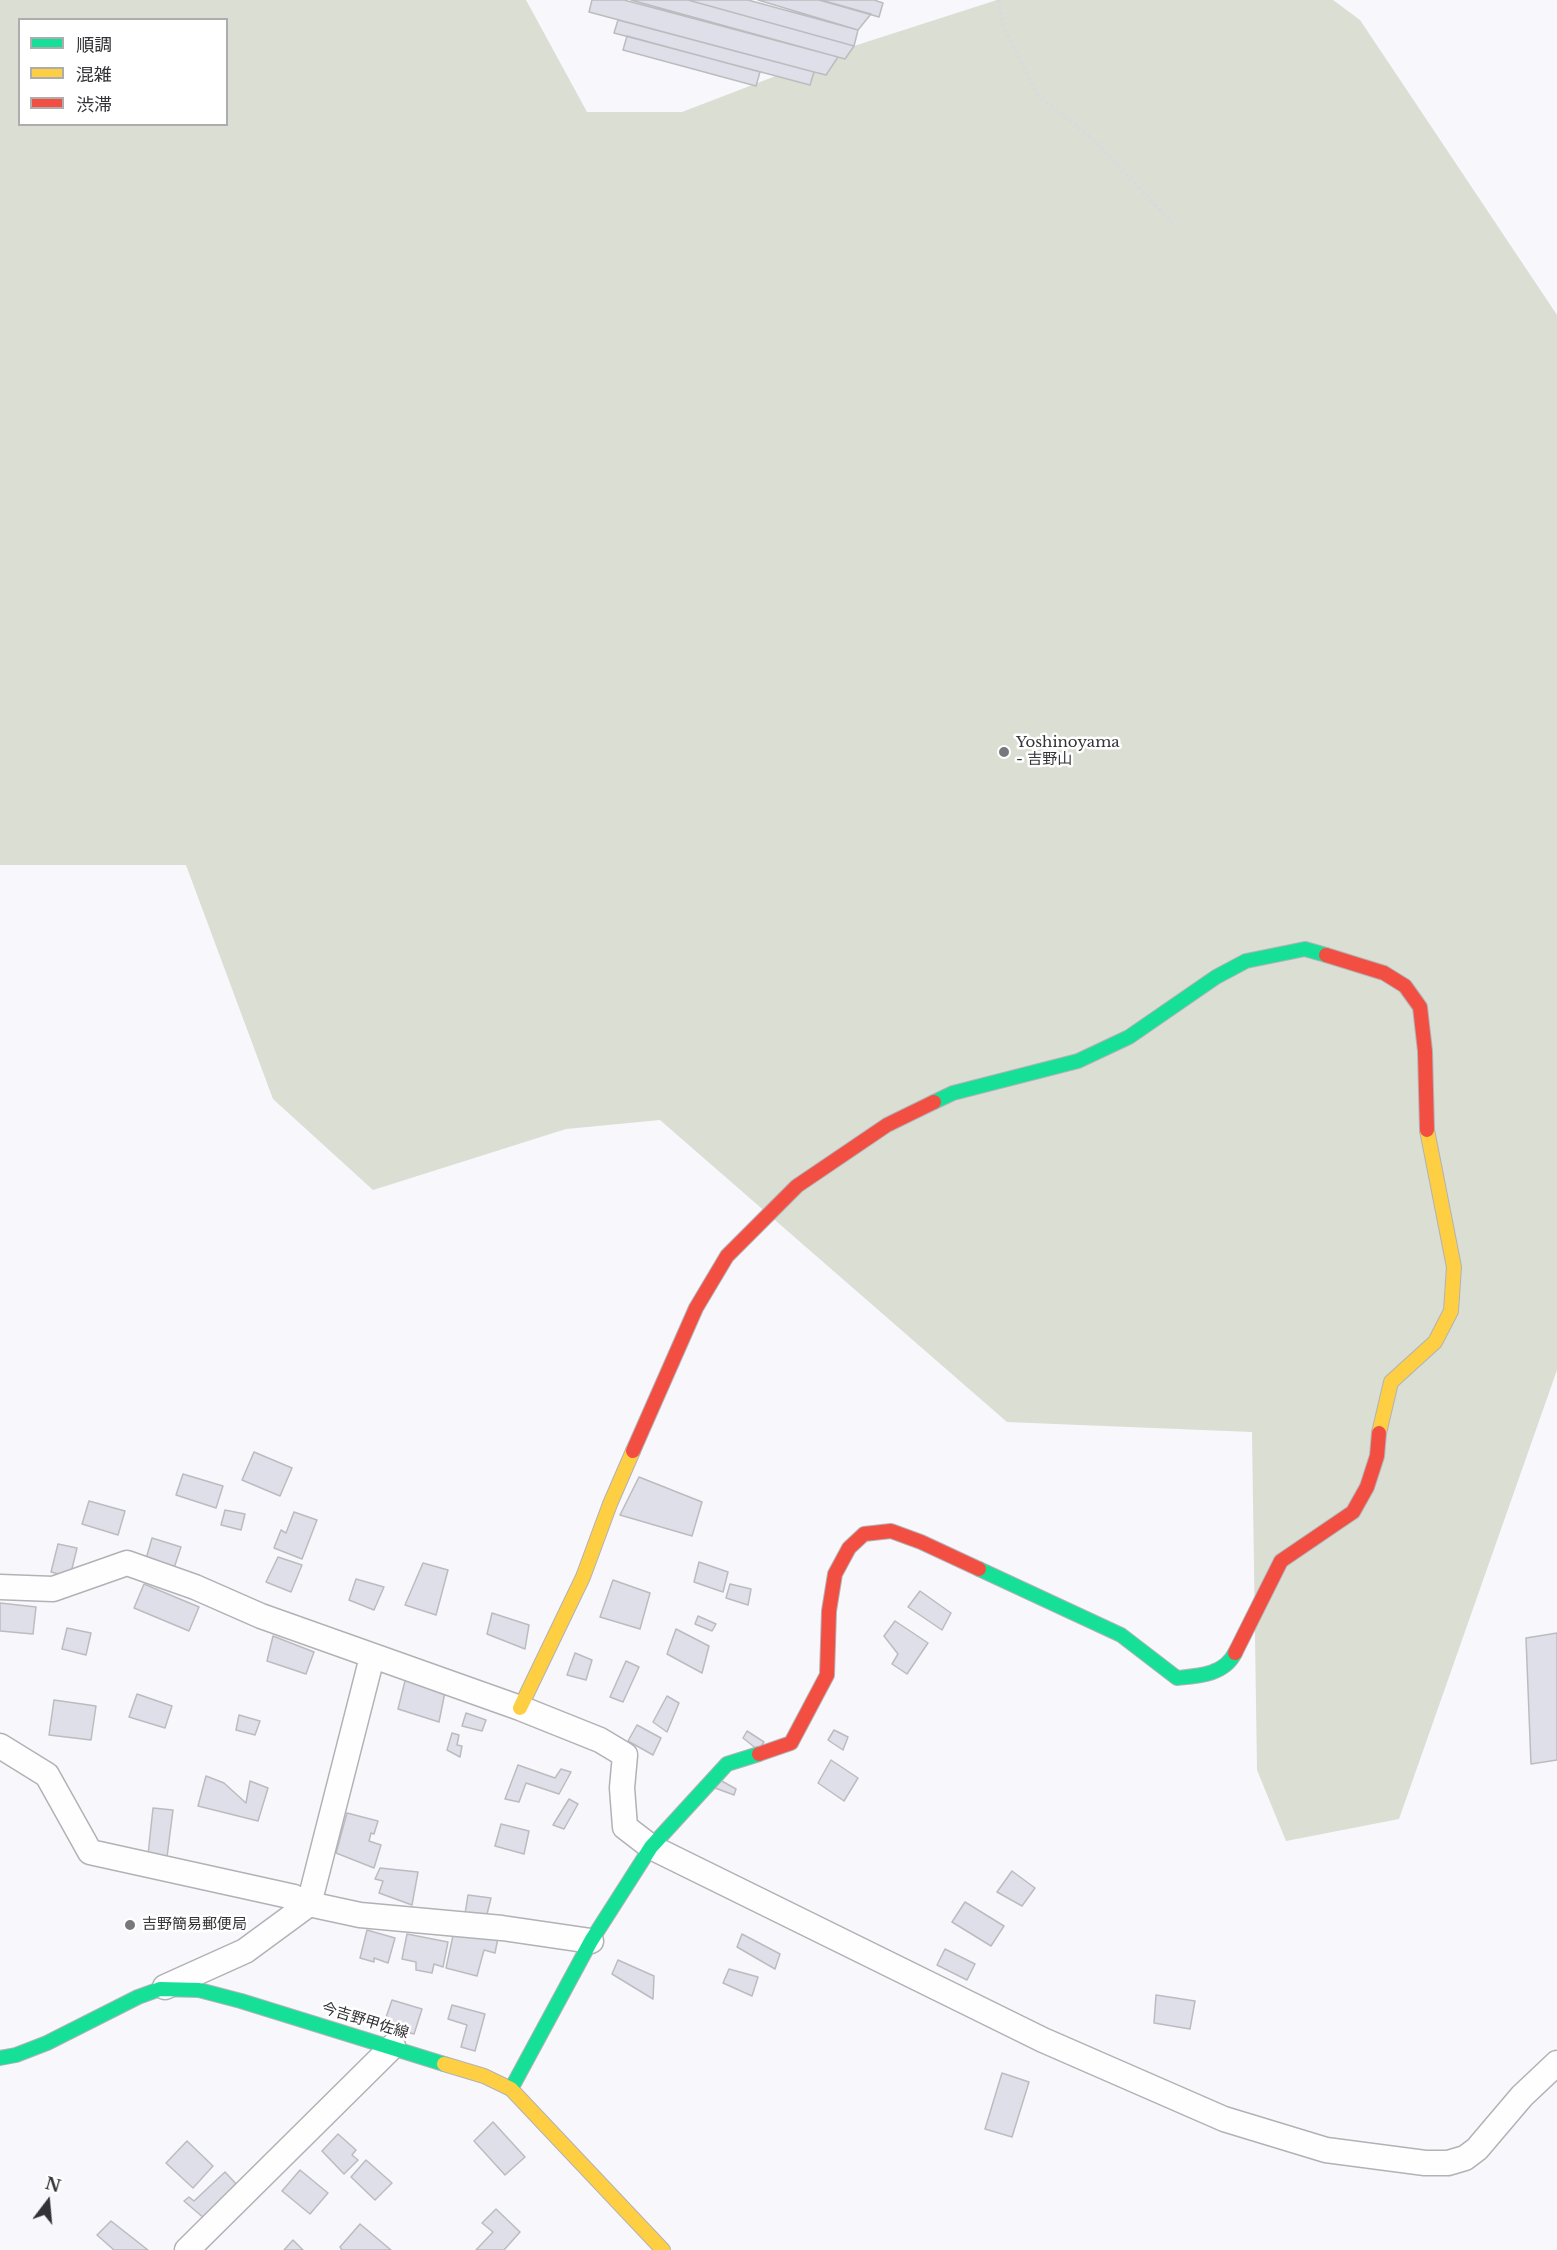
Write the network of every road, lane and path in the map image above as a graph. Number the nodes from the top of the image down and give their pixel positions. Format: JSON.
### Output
{"nodes":[{"id":1,"x":998,"y":0,"type":"edge"},
{"id":2,"x":1175,"y":226,"type":"dead end"},
{"id":3,"x":0,"y":1587,"type":"edge"},
{"id":4,"x":372,"y":1657,"type":"junction"},
{"id":5,"x":520,"y":1708,"type":"junction"},
{"id":6,"x":0,"y":1746,"type":"edge"},
{"id":7,"x":651,"y":1847,"type":"junction"},
{"id":8,"x":309,"y":1904,"type":"junction"},
{"id":9,"x":591,"y":1941,"type":"junction"},
{"id":10,"x":160,"y":1989,"type":"junction"},
{"id":11,"x":393,"y":2046,"type":"junction"},
{"id":12,"x":0,"y":2058,"type":"edge"},
{"id":13,"x":1557,"y":2063,"type":"edge"},
{"id":14,"x":511,"y":2089,"type":"junction"},
{"id":15,"x":187,"y":2250,"type":"edge"},
{"id":16,"x":663,"y":2250,"type":"edge"}],
"edges":[{"from":1,"to":2,"type":"path"},
{"from":3,"to":4,"type":"street"},
{"from":4,"to":5,"type":"street"},
{"from":4,"to":8,"type":"street"},
{"from":5,"to":7,"type":"street"},
{"from":5,"to":7,"type":"street"},
{"from":6,"to":8,"type":"street"},
{"from":7,"to":9,"type":"street"},
{"from":7,"to":13,"type":"street"},
{"from":8,"to":9,"type":"street"},
{"from":8,"to":10,"type":"street"},
{"from":9,"to":14,"type":"street"},
{"from":10,"to":11,"type":"street","name":"今吉野甲佐線"},
{"from":10,"to":12,"type":"street","name":"今吉野甲佐線"},
{"from":11,"to":14,"type":"street","name":"今吉野甲佐線"},
{"from":11,"to":15,"type":"street"},
{"from":14,"to":16,"type":"street","name":"今吉野甲佐線"}]}
